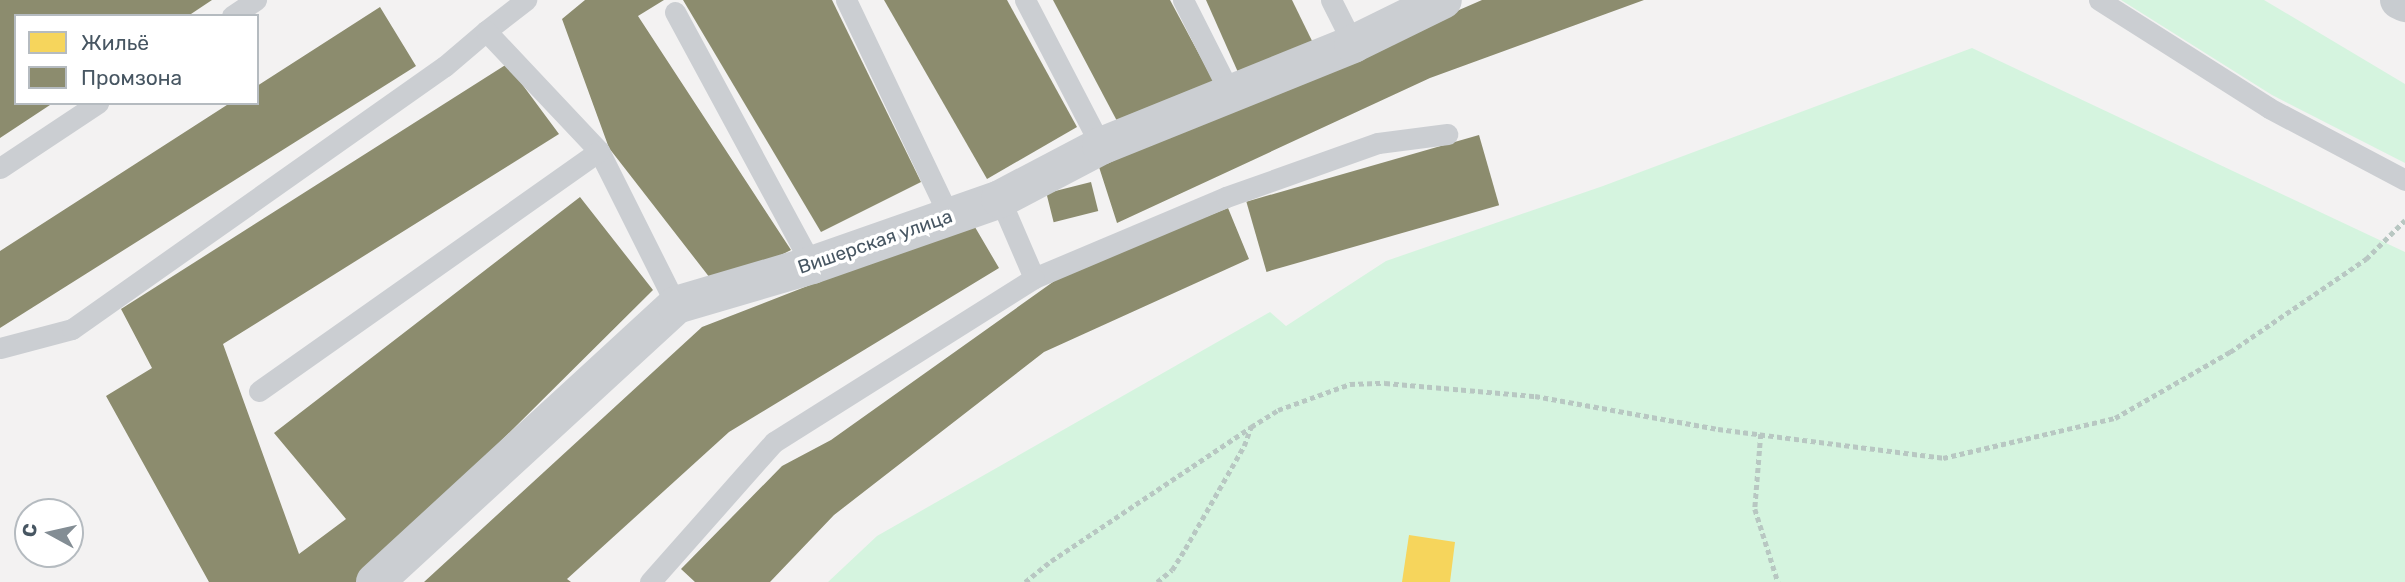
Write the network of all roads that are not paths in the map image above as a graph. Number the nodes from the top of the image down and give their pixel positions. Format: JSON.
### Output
{"nodes":[{"id":1,"x":256,"y":0,"type":"edge"},
{"id":2,"x":526,"y":0,"type":"edge"},
{"id":3,"x":846,"y":0,"type":"edge"},
{"id":4,"x":1025,"y":0,"type":"edge"},
{"id":5,"x":1183,"y":0,"type":"edge"},
{"id":6,"x":1331,"y":0,"type":"edge"},
{"id":7,"x":1443,"y":0,"type":"edge"},
{"id":8,"x":2099,"y":0,"type":"edge"},
{"id":9,"x":2399,"y":0,"type":"edge"},
{"id":10,"x":2405,"y":3,"type":"edge"},
{"id":11,"x":675,"y":12,"type":"dead end"},
{"id":12,"x":235,"y":14,"type":"edge"},
{"id":13,"x":486,"y":31,"type":"junction"},
{"id":14,"x":1353,"y":44,"type":"junction"},
{"id":15,"x":1230,"y":93,"type":"junction"},
{"id":16,"x":96,"y":105,"type":"edge"},
{"id":17,"x":1447,"y":134,"type":"dead end"},
{"id":18,"x":1101,"y":146,"type":"junction"},
{"id":19,"x":599,"y":151,"type":"junction"},
{"id":20,"x":0,"y":168,"type":"edge"},
{"id":21,"x":2405,"y":180,"type":"edge"},
{"id":22,"x":1000,"y":199,"type":"junction"},
{"id":23,"x":949,"y":216,"type":"junction"},
{"id":24,"x":812,"y":265,"type":"junction"},
{"id":25,"x":1034,"y":278,"type":"junction"},
{"id":26,"x":676,"y":305,"type":"junction"},
{"id":27,"x":0,"y":348,"type":"edge"},
{"id":28,"x":259,"y":391,"type":"dead end"},
{"id":29,"x":375,"y":582,"type":"edge"},
{"id":30,"x":650,"y":582,"type":"edge"}],
"edges":[{"from":1,"to":12,"type":"lane"},
{"from":2,"to":13,"type":"lane"},
{"from":3,"to":23,"type":"lane"},
{"from":4,"to":18,"type":"lane"},
{"from":5,"to":15,"type":"lane"},
{"from":6,"to":14,"type":"lane"},
{"from":7,"to":14,"type":"street","name":"Вишерская улица"},
{"from":8,"to":21,"type":"lane"},
{"from":9,"to":10,"type":"main road"},
{"from":11,"to":24,"type":"lane"},
{"from":13,"to":19,"type":"lane"},
{"from":13,"to":27,"type":"lane"},
{"from":14,"to":15,"type":"street","name":"Вишерская улица"},
{"from":15,"to":18,"type":"street","name":"Вишерская улица"},
{"from":16,"to":20,"type":"lane"},
{"from":17,"to":25,"type":"lane"},
{"from":18,"to":22,"type":"street","name":"Вишерская улица"},
{"from":19,"to":26,"type":"lane"},
{"from":19,"to":28,"type":"lane"},
{"from":22,"to":23,"type":"street","name":"Вишерская улица"},
{"from":22,"to":25,"type":"lane"},
{"from":23,"to":24,"type":"street","name":"Вишерская улица"},
{"from":24,"to":26,"type":"street","name":"Вишерская улица"},
{"from":25,"to":30,"type":"lane"},
{"from":26,"to":29,"type":"street","name":"Вишерская улица"}]}
